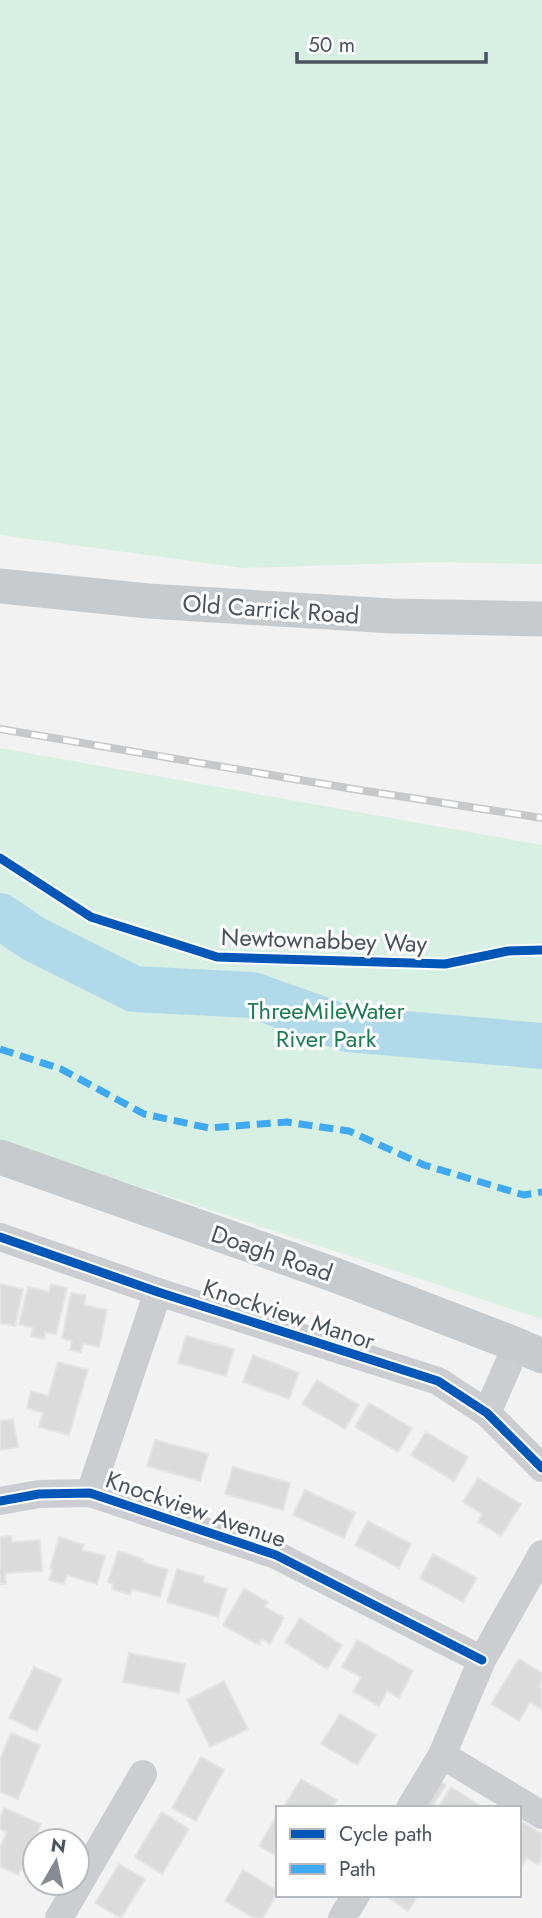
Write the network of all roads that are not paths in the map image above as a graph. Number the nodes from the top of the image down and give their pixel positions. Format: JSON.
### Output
{"nodes":[{"id":1,"x":0,"y":586,"type":"edge"},
{"id":2,"x":542,"y":618,"type":"edge"},
{"id":3,"x":0,"y":1157,"type":"edge"},
{"id":4,"x":0,"y":1237,"type":"edge"},
{"id":5,"x":158,"y":1292,"type":"junction"},
{"id":6,"x":530,"y":1350,"type":"edge"},
{"id":7,"x":487,"y":1413,"type":"junction"},
{"id":8,"x":542,"y":1468,"type":"edge"},
{"id":9,"x":90,"y":1493,"type":"junction"},
{"id":10,"x":0,"y":1501,"type":"edge"},
{"id":11,"x":542,"y":1554,"type":"edge"},
{"id":12,"x":482,"y":1660,"type":"junction"},
{"id":13,"x":442,"y":1755,"type":"junction"},
{"id":14,"x":143,"y":1774,"type":"dead end"},
{"id":15,"x":411,"y":1806,"type":"edge"},
{"id":16,"x":542,"y":1815,"type":"edge"},
{"id":17,"x":355,"y":1897,"type":"edge"},
{"id":18,"x":60,"y":1918,"type":"edge"},
{"id":19,"x":342,"y":1918,"type":"edge"}],
"edges":[{"from":1,"to":2,"type":"main road","name":"Old Carrick Road"},
{"from":3,"to":6,"type":"main road","name":"Doagh Road"},
{"from":4,"to":5,"type":"street","name":"Knockview Manor"},
{"from":5,"to":7,"type":"street","name":"Knockview Manor"},
{"from":5,"to":9,"type":"street"},
{"from":6,"to":7,"type":"street"},
{"from":7,"to":8,"type":"street","name":"Knockview Manor"},
{"from":9,"to":10,"type":"street","name":"Knockview Avenue"},
{"from":9,"to":12,"type":"street","name":"Knockview Avenue"},
{"from":11,"to":12,"type":"street"},
{"from":12,"to":13,"type":"street"},
{"from":13,"to":15,"type":"street"},
{"from":13,"to":16,"type":"street"},
{"from":14,"to":18,"type":"street"},
{"from":17,"to":19,"type":"street"}]}
